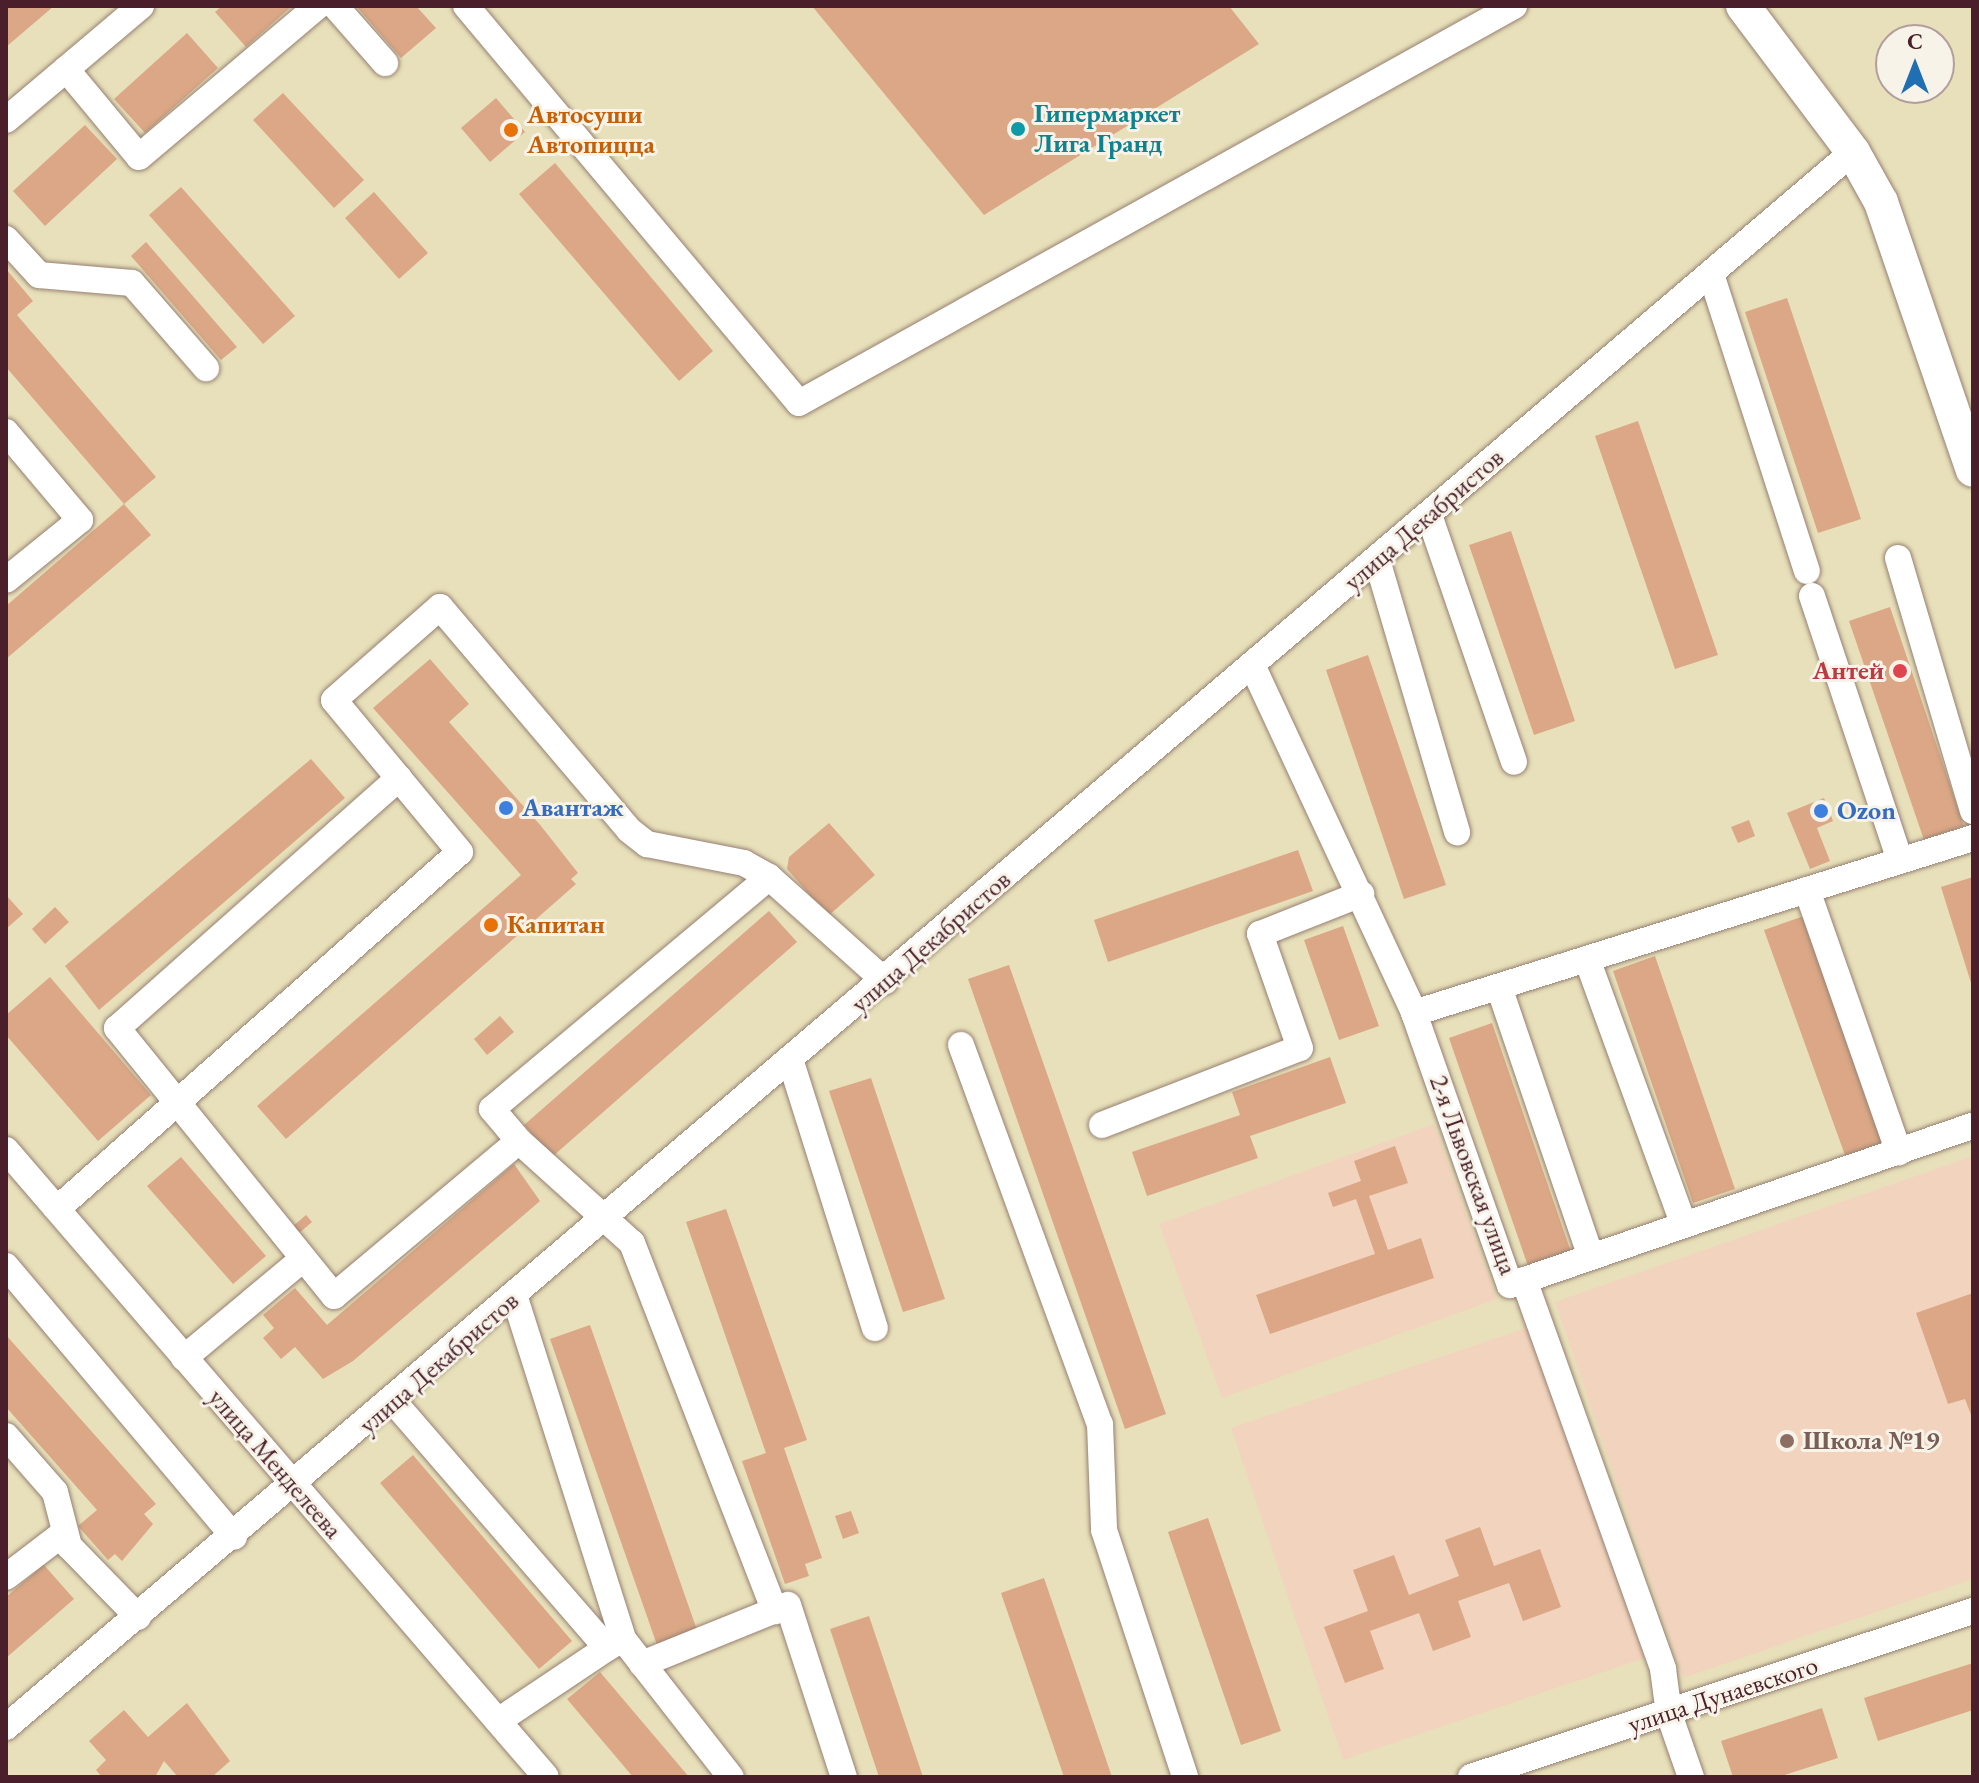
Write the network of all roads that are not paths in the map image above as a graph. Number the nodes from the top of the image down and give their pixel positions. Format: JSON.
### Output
{"nodes":[{"id":1,"x":141,"y":6,"type":"edge"},
{"id":2,"x":318,"y":6,"type":"edge"},
{"id":3,"x":335,"y":6,"type":"edge"},
{"id":4,"x":466,"y":6,"type":"edge"},
{"id":5,"x":1514,"y":6,"type":"edge"},
{"id":6,"x":1743,"y":6,"type":"edge"},
{"id":7,"x":385,"y":63,"type":"dead end"},
{"id":8,"x":66,"y":69,"type":"junction"},
{"id":9,"x":6,"y":120,"type":"edge"},
{"id":10,"x":1853,"y":152,"type":"junction"},
{"id":11,"x":6,"y":239,"type":"edge"},
{"id":12,"x":1711,"y":274,"type":"junction"},
{"id":13,"x":206,"y":368,"type":"dead end"},
{"id":14,"x":6,"y":432,"type":"edge"},
{"id":15,"x":1973,"y":470,"type":"edge"},
{"id":16,"x":1429,"y":515,"type":"junction"},
{"id":17,"x":1898,"y":558,"type":"dead end"},
{"id":18,"x":1377,"y":560,"type":"junction"},
{"id":19,"x":6,"y":580,"type":"edge"},
{"id":20,"x":1253,"y":667,"type":"junction"},
{"id":21,"x":1514,"y":762,"type":"dead end"},
{"id":22,"x":399,"y":778,"type":"junction"},
{"id":23,"x":1973,"y":811,"type":"edge"},
{"id":24,"x":1457,"y":832,"type":"dead end"},
{"id":25,"x":1973,"y":838,"type":"edge"},
{"id":26,"x":1900,"y":861,"type":"junction"},
{"id":27,"x":769,"y":877,"type":"junction"},
{"id":28,"x":1807,"y":890,"type":"junction"},
{"id":29,"x":1361,"y":894,"type":"junction"},
{"id":30,"x":1587,"y":959,"type":"junction"},
{"id":31,"x":885,"y":981,"type":"junction"},
{"id":32,"x":1499,"y":987,"type":"junction"},
{"id":33,"x":1414,"y":1013,"type":"junction"},
{"id":34,"x":961,"y":1045,"type":"dead end"},
{"id":35,"x":791,"y":1062,"type":"junction"},
{"id":36,"x":175,"y":1105,"type":"junction"},
{"id":37,"x":1102,"y":1125,"type":"dead end"},
{"id":38,"x":1973,"y":1126,"type":"edge"},
{"id":39,"x":519,"y":1141,"type":"junction"},
{"id":40,"x":6,"y":1150,"type":"edge"},
{"id":41,"x":1899,"y":1152,"type":"junction"},
{"id":42,"x":57,"y":1209,"type":"junction"},
{"id":43,"x":601,"y":1220,"type":"junction"},
{"id":44,"x":1684,"y":1225,"type":"junction"},
{"id":45,"x":1591,"y":1257,"type":"junction"},
{"id":46,"x":303,"y":1259,"type":"junction"},
{"id":47,"x":6,"y":1266,"type":"edge"},
{"id":48,"x":1524,"y":1280,"type":"junction"},
{"id":49,"x":515,"y":1298,"type":"junction"},
{"id":50,"x":875,"y":1328,"type":"dead end"},
{"id":51,"x":184,"y":1358,"type":"junction"},
{"id":52,"x":393,"y":1401,"type":"junction"},
{"id":53,"x":6,"y":1436,"type":"edge"},
{"id":54,"x":294,"y":1487,"type":"junction"},
{"id":55,"x":65,"y":1532,"type":"junction"},
{"id":56,"x":234,"y":1537,"type":"junction"},
{"id":57,"x":6,"y":1577,"type":"edge"},
{"id":58,"x":775,"y":1611,"type":"junction"},
{"id":59,"x":1973,"y":1611,"type":"edge"},
{"id":60,"x":138,"y":1617,"type":"junction"},
{"id":61,"x":615,"y":1643,"type":"junction"},
{"id":62,"x":642,"y":1664,"type":"junction"},
{"id":63,"x":1669,"y":1714,"type":"junction"},
{"id":64,"x":498,"y":1721,"type":"junction"},
{"id":65,"x":6,"y":1727,"type":"edge"},
{"id":66,"x":1683,"y":1771,"type":"edge"},
{"id":67,"x":546,"y":1777,"type":"edge"},
{"id":68,"x":731,"y":1777,"type":"edge"},
{"id":69,"x":844,"y":1777,"type":"edge"},
{"id":70,"x":1185,"y":1777,"type":"edge"},
{"id":71,"x":1471,"y":1777,"type":"edge"}],
"edges":[{"from":1,"to":8,"type":"street"},
{"from":2,"to":8,"type":"street"},
{"from":3,"to":7,"type":"street"},
{"from":4,"to":5,"type":"street"},
{"from":6,"to":10,"type":"main road"},
{"from":8,"to":9,"type":"street"},
{"from":10,"to":12,"type":"street","name":"улица Декабристов"},
{"from":10,"to":15,"type":"main road"},
{"from":11,"to":13,"type":"street"},
{"from":12,"to":16,"type":"street","name":"улица Декабристов"},
{"from":12,"to":26,"type":"street"},
{"from":14,"to":19,"type":"street"},
{"from":16,"to":18,"type":"street","name":"улица Декабристов"},
{"from":16,"to":21,"type":"street"},
{"from":17,"to":23,"type":"street"},
{"from":18,"to":20,"type":"street","name":"улица Декабристов"},
{"from":18,"to":24,"type":"street"},
{"from":20,"to":29,"type":"street","name":"2-я Львовская улица"},
{"from":20,"to":31,"type":"street","name":"улица Декабристов"},
{"from":22,"to":27,"type":"street"},
{"from":22,"to":36,"type":"street"},
{"from":22,"to":36,"type":"street"},
{"from":25,"to":26,"type":"street"},
{"from":26,"to":28,"type":"street"},
{"from":27,"to":31,"type":"street"},
{"from":27,"to":39,"type":"street"},
{"from":28,"to":30,"type":"street"},
{"from":28,"to":41,"type":"street"},
{"from":29,"to":33,"type":"street","name":"2-я Львовская улица"},
{"from":29,"to":37,"type":"street"},
{"from":30,"to":32,"type":"street"},
{"from":30,"to":44,"type":"street"},
{"from":31,"to":35,"type":"street","name":"улица Декабристов"},
{"from":32,"to":33,"type":"street"},
{"from":32,"to":45,"type":"street"},
{"from":33,"to":48,"type":"street","name":"2-я Львовская улица"},
{"from":34,"to":70,"type":"street"},
{"from":35,"to":43,"type":"street","name":"улица Декабристов"},
{"from":35,"to":50,"type":"street"},
{"from":36,"to":42,"type":"street"},
{"from":36,"to":46,"type":"street"},
{"from":38,"to":41,"type":"street","name":"2-я Львовская улица"},
{"from":39,"to":43,"type":"street"},
{"from":39,"to":46,"type":"street"},
{"from":40,"to":42,"type":"street","name":"улица Менделеева"},
{"from":41,"to":44,"type":"street","name":"2-я Львовская улица"},
{"from":42,"to":51,"type":"street","name":"улица Менделеева"},
{"from":43,"to":49,"type":"street","name":"улица Декабристов"},
{"from":43,"to":58,"type":"street"},
{"from":44,"to":45,"type":"street","name":"2-я Львовская улица"},
{"from":45,"to":48,"type":"street","name":"2-я Львовская улица"},
{"from":46,"to":51,"type":"street"},
{"from":47,"to":56,"type":"street"},
{"from":48,"to":63,"type":"street"},
{"from":49,"to":52,"type":"street","name":"улица Декабристов"},
{"from":49,"to":61,"type":"street"},
{"from":51,"to":54,"type":"street","name":"улица Менделеева"},
{"from":52,"to":54,"type":"street","name":"улица Декабристов"},
{"from":52,"to":61,"type":"street"},
{"from":53,"to":55,"type":"street"},
{"from":54,"to":56,"type":"street","name":"улица Декабристов"},
{"from":54,"to":64,"type":"street","name":"улица Менделеева"},
{"from":55,"to":57,"type":"street"},
{"from":55,"to":60,"type":"street"},
{"from":56,"to":60,"type":"street","name":"улица Декабристов"},
{"from":58,"to":62,"type":"street"},
{"from":58,"to":69,"type":"street"},
{"from":59,"to":63,"type":"street","name":"улица Дунаевского"},
{"from":60,"to":65,"type":"street","name":"улица Декабристов"},
{"from":61,"to":62,"type":"street"},
{"from":61,"to":64,"type":"street"},
{"from":62,"to":68,"type":"street"},
{"from":63,"to":66,"type":"street"},
{"from":63,"to":71,"type":"street","name":"улица Дунаевского"},
{"from":64,"to":67,"type":"street","name":"улица Менделеева"}]}
